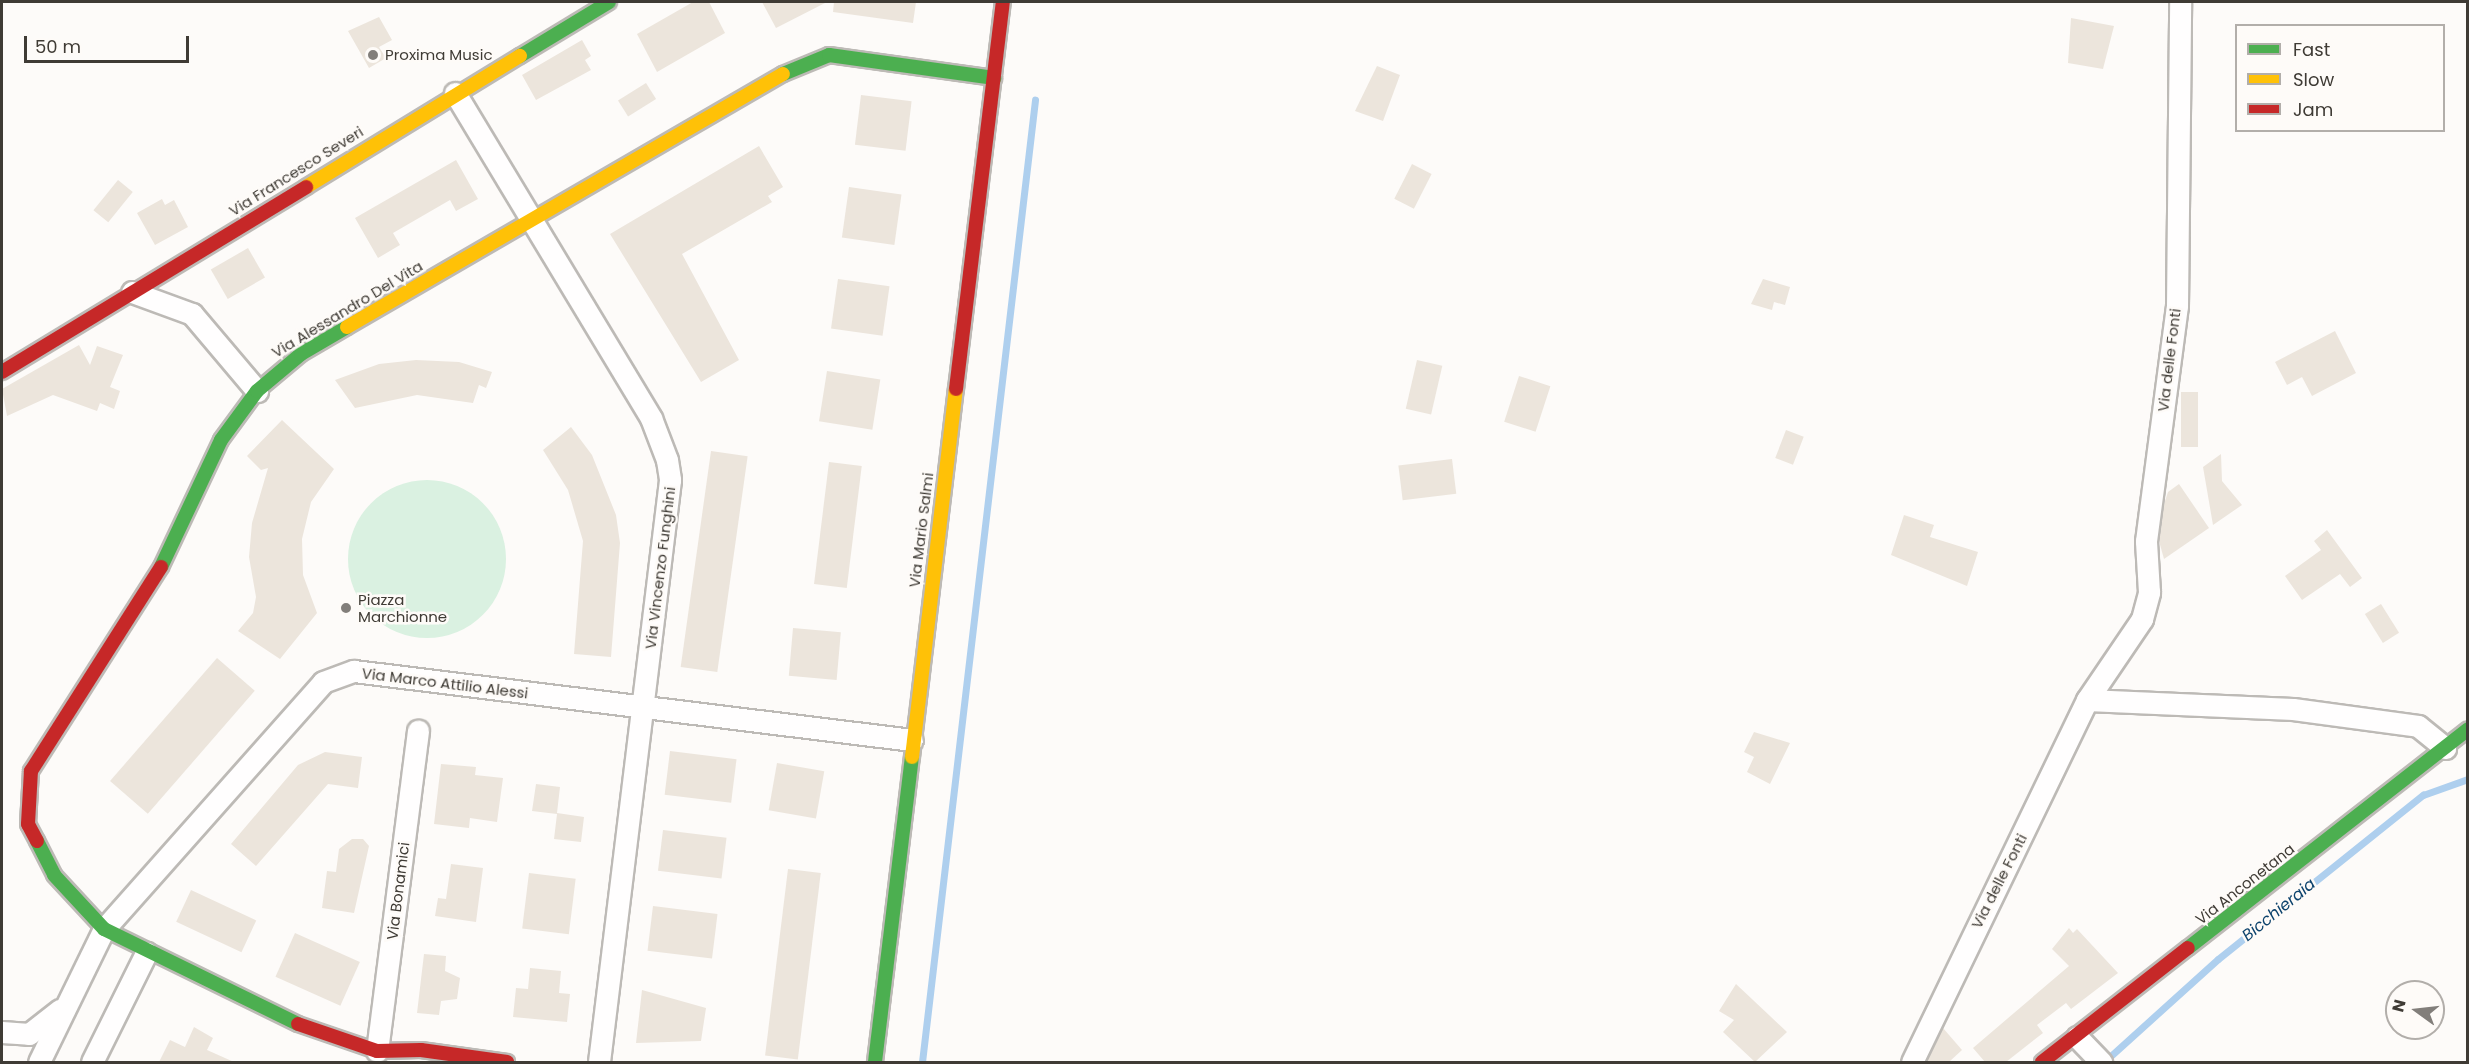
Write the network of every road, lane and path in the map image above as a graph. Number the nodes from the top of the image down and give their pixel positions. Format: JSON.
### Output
{"nodes":[{"id":1,"x":609,"y":2,"type":"edge"},
{"id":2,"x":1003,"y":2,"type":"edge"},
{"id":3,"x":2180,"y":2,"type":"edge"},
{"id":4,"x":994,"y":78,"type":"junction"},
{"id":5,"x":455,"y":93,"type":"junction"},
{"id":6,"x":534,"y":218,"type":"junction"},
{"id":7,"x":132,"y":292,"type":"junction"},
{"id":8,"x":2,"y":372,"type":"edge"},
{"id":9,"x":256,"y":390,"type":"junction"},
{"id":10,"x":2087,"y":700,"type":"junction"},
{"id":11,"x":644,"y":708,"type":"junction"},
{"id":12,"x":2468,"y":729,"type":"edge"},
{"id":13,"x":418,"y":731,"type":"dead end"},
{"id":14,"x":912,"y":740,"type":"junction"},
{"id":15,"x":2445,"y":748,"type":"junction"},
{"id":16,"x":104,"y":929,"type":"junction"},
{"id":17,"x":146,"y":953,"type":"junction"},
{"id":18,"x":63,"y":1007,"type":"junction"},
{"id":19,"x":5,"y":1038,"type":"edge"},
{"id":20,"x":2089,"y":1050,"type":"edge"},
{"id":21,"x":377,"y":1051,"type":"junction"},
{"id":22,"x":419,"y":1056,"type":"edge"},
{"id":23,"x":39,"y":1062,"type":"edge"},
{"id":24,"x":92,"y":1062,"type":"edge"},
{"id":25,"x":507,"y":1062,"type":"edge"},
{"id":26,"x":599,"y":1062,"type":"edge"},
{"id":27,"x":875,"y":1062,"type":"edge"},
{"id":28,"x":1912,"y":1062,"type":"edge"},
{"id":29,"x":2042,"y":1062,"type":"edge"}],
"edges":[{"from":1,"to":5,"type":"street","name":"Via Francesco Severi"},
{"from":2,"to":4,"type":"street","name":"Via Mario Salmi"},
{"from":3,"to":10,"type":"street","name":"Via delle Fonti"},
{"from":4,"to":6,"type":"street","name":"Via Alessandro Del Vita"},
{"from":4,"to":14,"type":"street","name":"Via Mario Salmi"},
{"from":5,"to":6,"type":"street","name":"Via Vincenzo Funghini"},
{"from":5,"to":7,"type":"street","name":"Via Francesco Severi"},
{"from":6,"to":9,"type":"street","name":"Via Alessandro Del Vita"},
{"from":6,"to":11,"type":"street","name":"Via Vincenzo Funghini"},
{"from":7,"to":8,"type":"street","name":"Via Francesco Severi"},
{"from":7,"to":9,"type":"street"},
{"from":9,"to":16,"type":"street","name":"Via Alessandro Del Vita"},
{"from":10,"to":15,"type":"street"},
{"from":10,"to":28,"type":"street","name":"Via delle Fonti"},
{"from":11,"to":14,"type":"street","name":"Via Marco Attilio Alessi"},
{"from":11,"to":16,"type":"street","name":"Via Marco Attilio Alessi"},
{"from":11,"to":26,"type":"street","name":"Via Vincenzo Funghini"},
{"from":12,"to":15,"type":"street","name":"Via Anconetana"},
{"from":13,"to":21,"type":"street","name":"Via Bonamici"},
{"from":14,"to":27,"type":"street","name":"Via Mario Salmi"},
{"from":15,"to":20,"type":"street","name":"Via Anconetana"},
{"from":16,"to":17,"type":"street"},
{"from":16,"to":18,"type":"street","name":"Via Marco Attilio Alessi"},
{"from":17,"to":21,"type":"street"},
{"from":17,"to":24,"type":"street"},
{"from":18,"to":19,"type":"street","name":"Via Marco Attilio Alessi"},
{"from":18,"to":23,"type":"street","name":"Via Marco Attilio Alessi"},
{"from":20,"to":29,"type":"street","name":"Via Anconetana"},
{"from":21,"to":22,"type":"street"},
{"from":22,"to":25,"type":"street"}]}
